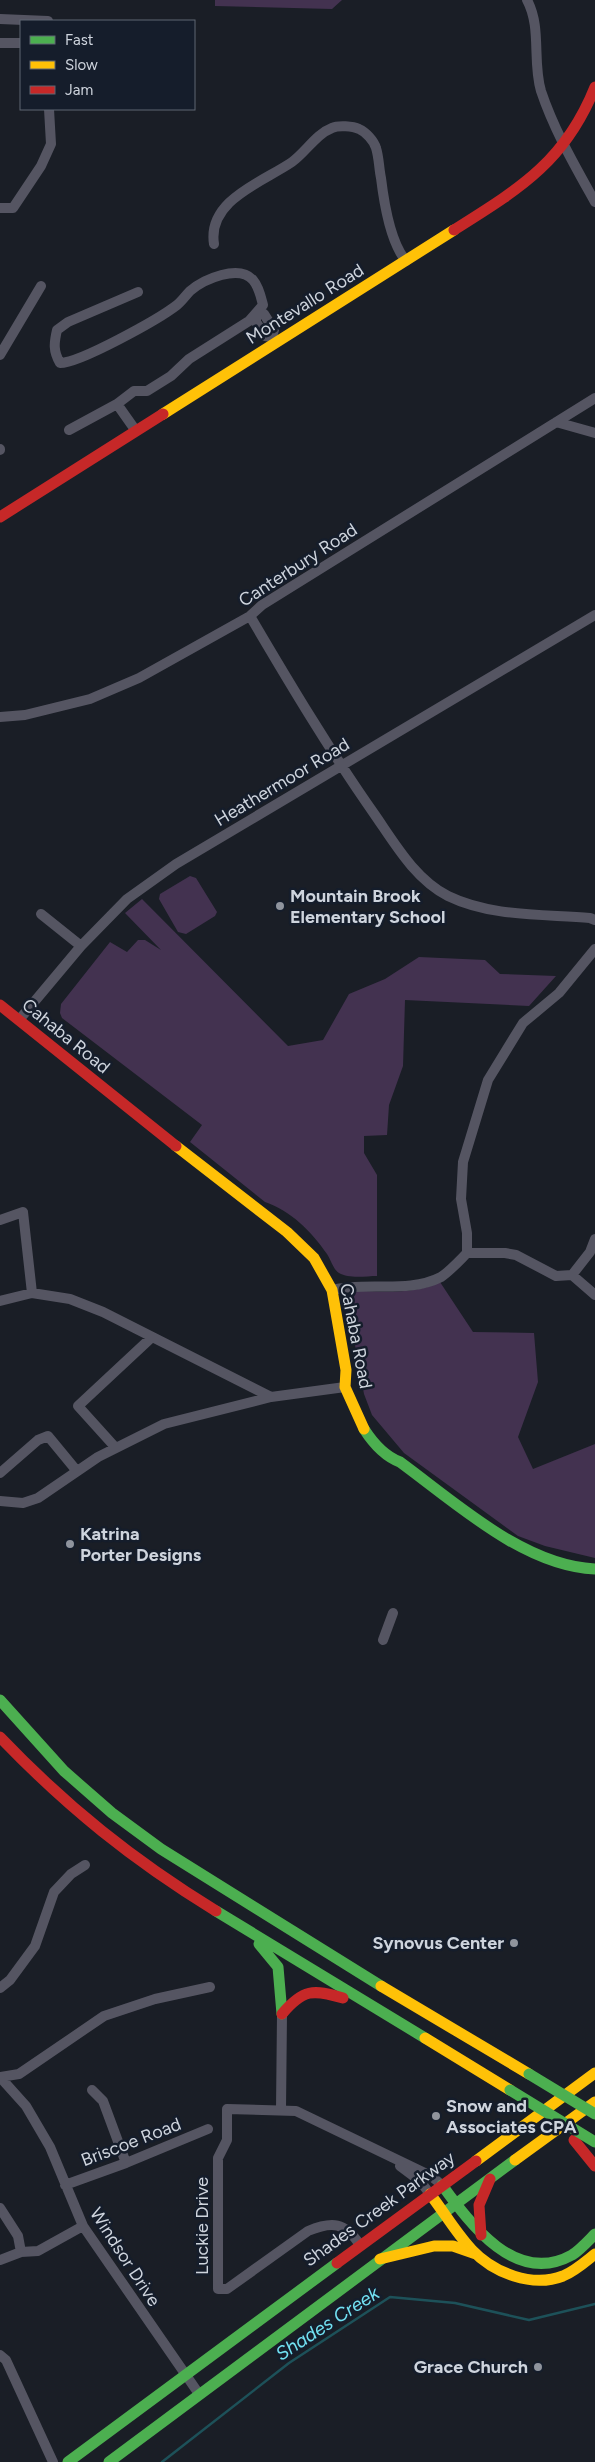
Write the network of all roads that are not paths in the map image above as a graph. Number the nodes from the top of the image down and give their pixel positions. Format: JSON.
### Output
{"nodes":[{"id":1,"x":527,"y":0,"type":"edge"},
{"id":2,"x":0,"y":19,"type":"edge"},
{"id":3,"x":48,"y":20,"type":"edge"},
{"id":4,"x":0,"y":43,"type":"edge"},
{"id":5,"x":20,"y":43,"type":"edge"},
{"id":6,"x":595,"y":87,"type":"edge"},
{"id":7,"x":49,"y":110,"type":"edge"},
{"id":8,"x":564,"y":147,"type":"junction"},
{"id":9,"x":595,"y":202,"type":"edge"},
{"id":10,"x":0,"y":208,"type":"edge"},
{"id":11,"x":214,"y":244,"type":"dead end"},
{"id":12,"x":406,"y":261,"type":"junction"},
{"id":13,"x":41,"y":286,"type":"dead end"},
{"id":14,"x":138,"y":292,"type":"dead end"},
{"id":15,"x":256,"y":314,"type":"junction"},
{"id":16,"x":274,"y":340,"type":"junction"},
{"id":17,"x":0,"y":356,"type":"edge"},
{"id":18,"x":595,"y":398,"type":"edge"},
{"id":19,"x":116,"y":404,"type":"junction"},
{"id":20,"x":556,"y":422,"type":"junction"},
{"id":21,"x":69,"y":430,"type":"dead end"},
{"id":22,"x":136,"y":431,"type":"junction"},
{"id":23,"x":595,"y":433,"type":"edge"},
{"id":24,"x":0,"y":517,"type":"edge"},
{"id":25,"x":595,"y":615,"type":"edge"},
{"id":26,"x":250,"y":616,"type":"junction"},
{"id":27,"x":0,"y":717,"type":"edge"},
{"id":28,"x":340,"y":766,"type":"junction"},
{"id":29,"x":41,"y":914,"type":"dead end"},
{"id":30,"x":595,"y":920,"type":"edge"},
{"id":31,"x":81,"y":946,"type":"junction"},
{"id":32,"x":595,"y":949,"type":"edge"},
{"id":33,"x":0,"y":1005,"type":"edge"},
{"id":34,"x":19,"y":1020,"type":"junction"},
{"id":35,"x":0,"y":1220,"type":"edge"},
{"id":36,"x":595,"y":1239,"type":"edge"},
{"id":37,"x":467,"y":1253,"type":"junction"},
{"id":38,"x":572,"y":1275,"type":"junction"},
{"id":39,"x":332,"y":1290,"type":"junction"},
{"id":40,"x":32,"y":1293,"type":"junction"},
{"id":41,"x":595,"y":1295,"type":"edge"},
{"id":42,"x":0,"y":1302,"type":"edge"},
{"id":43,"x":152,"y":1338,"type":"junction"},
{"id":44,"x":345,"y":1387,"type":"junction"},
{"id":45,"x":271,"y":1398,"type":"junction"},
{"id":46,"x":115,"y":1447,"type":"junction"},
{"id":47,"x":76,"y":1470,"type":"junction"},
{"id":48,"x":0,"y":1473,"type":"edge"},
{"id":49,"x":0,"y":1502,"type":"edge"},
{"id":50,"x":595,"y":1569,"type":"edge"},
{"id":51,"x":393,"y":1613,"type":"dead end"},
{"id":52,"x":383,"y":1640,"type":"dead end"},
{"id":53,"x":0,"y":1700,"type":"edge"},
{"id":54,"x":0,"y":1737,"type":"edge"},
{"id":55,"x":85,"y":1865,"type":"dead end"},
{"id":56,"x":247,"y":1931,"type":"junction"},
{"id":57,"x":210,"y":1987,"type":"dead end"},
{"id":58,"x":0,"y":1988,"type":"edge"},
{"id":59,"x":374,"y":2008,"type":"junction"},
{"id":60,"x":282,"y":2014,"type":"junction"},
{"id":61,"x":595,"y":2073,"type":"edge"},
{"id":62,"x":0,"y":2077,"type":"edge"},
{"id":63,"x":92,"y":2090,"type":"dead end"},
{"id":64,"x":506,"y":2093,"type":"junction"},
{"id":65,"x":595,"y":2102,"type":"edge"},
{"id":66,"x":281,"y":2109,"type":"junction"},
{"id":67,"x":595,"y":2114,"type":"edge"},
{"id":68,"x":208,"y":2129,"type":"dead end"},
{"id":69,"x":595,"y":2142,"type":"edge"},
{"id":70,"x":383,"y":2153,"type":"junction"},
{"id":71,"x":126,"y":2163,"type":"junction"},
{"id":72,"x":595,"y":2166,"type":"edge"},
{"id":73,"x":490,"y":2178,"type":"junction"},
{"id":74,"x":64,"y":2185,"type":"junction"},
{"id":75,"x":442,"y":2185,"type":"junction"},
{"id":76,"x":430,"y":2194,"type":"junction"},
{"id":77,"x":455,"y":2203,"type":"junction"},
{"id":78,"x":0,"y":2208,"type":"edge"},
{"id":79,"x":444,"y":2211,"type":"junction"},
{"id":80,"x":84,"y":2226,"type":"junction"},
{"id":81,"x":595,"y":2234,"type":"edge"},
{"id":82,"x":481,"y":2235,"type":"junction"},
{"id":83,"x":360,"y":2245,"type":"junction"},
{"id":84,"x":21,"y":2252,"type":"junction"},
{"id":85,"x":476,"y":2254,"type":"junction"},
{"id":86,"x":593,"y":2256,"type":"edge"},
{"id":87,"x":380,"y":2259,"type":"junction"},
{"id":88,"x":0,"y":2260,"type":"edge"},
{"id":89,"x":0,"y":2354,"type":"edge"},
{"id":90,"x":184,"y":2375,"type":"junction"},
{"id":91,"x":198,"y":2394,"type":"junction"},
{"id":92,"x":54,"y":2462,"type":"edge"},
{"id":93,"x":68,"y":2462,"type":"edge"},
{"id":94,"x":109,"y":2462,"type":"edge"}],
"edges":[{"from":1,"to":8,"type":"street"},
{"from":2,"to":3,"type":"street"},
{"from":4,"to":5,"type":"street"},
{"from":6,"to":8,"type":"main road","name":"Montevallo Road"},
{"from":7,"to":10,"type":"street"},
{"from":8,"to":9,"type":"street"},
{"from":8,"to":12,"type":"main road","name":"Montevallo Road"},
{"from":11,"to":12,"type":"street"},
{"from":12,"to":16,"type":"main road","name":"Montevallo Road"},
{"from":13,"to":17,"type":"street"},
{"from":14,"to":15,"type":"street"},
{"from":15,"to":16,"type":"street"},
{"from":15,"to":19,"type":"street"},
{"from":16,"to":22,"type":"main road","name":"Montevallo Road"},
{"from":18,"to":20,"type":"street","name":"Canterbury Road"},
{"from":19,"to":21,"type":"street"},
{"from":19,"to":22,"type":"street"},
{"from":20,"to":23,"type":"street"},
{"from":20,"to":26,"type":"street","name":"Canterbury Road"},
{"from":22,"to":24,"type":"main road","name":"Montevallo Road"},
{"from":25,"to":28,"type":"street","name":"Heathermoor Road"},
{"from":26,"to":27,"type":"street","name":"Canterbury Road"},
{"from":26,"to":28,"type":"street"},
{"from":28,"to":30,"type":"street"},
{"from":28,"to":31,"type":"street","name":"Heathermoor Road"},
{"from":29,"to":31,"type":"street"},
{"from":31,"to":34,"type":"street","name":"Heathermoor Road"},
{"from":32,"to":37,"type":"street"},
{"from":33,"to":34,"type":"main road","name":"Cahaba Road"},
{"from":34,"to":39,"type":"main road","name":"Cahaba Road"},
{"from":35,"to":40,"type":"street"},
{"from":36,"to":38,"type":"street"},
{"from":37,"to":38,"type":"street"},
{"from":37,"to":39,"type":"street"},
{"from":38,"to":41,"type":"street"},
{"from":39,"to":44,"type":"main road","name":"Cahaba Road"},
{"from":40,"to":42,"type":"street"},
{"from":40,"to":43,"type":"street"},
{"from":43,"to":45,"type":"street"},
{"from":43,"to":46,"type":"street"},
{"from":44,"to":45,"type":"street"},
{"from":44,"to":50,"type":"main road","name":"Cahaba Road"},
{"from":45,"to":46,"type":"street"},
{"from":46,"to":47,"type":"street"},
{"from":47,"to":48,"type":"street"},
{"from":47,"to":49,"type":"street"},
{"from":51,"to":52,"type":"street"},
{"from":53,"to":67,"type":"main road","bridge":true},
{"from":54,"to":56,"type":"main road"},
{"from":55,"to":58,"type":"street"},
{"from":56,"to":59,"type":"main road"},
{"from":56,"to":60,"type":"main road"},
{"from":57,"to":62,"type":"street"},
{"from":59,"to":60,"type":"main road"},
{"from":59,"to":64,"type":"main road"},
{"from":60,"to":66,"type":"street"},
{"from":61,"to":75,"type":"main road","name":"Shades Creek Parkway"},
{"from":62,"to":74,"type":"street","name":"Windsor Drive"},
{"from":63,"to":71,"type":"street"},
{"from":64,"to":69,"type":"main road","bridge":true},
{"from":64,"to":72,"type":"main road"},
{"from":65,"to":73,"type":"main road"},
{"from":66,"to":70,"type":"street","name":"Luckie Drive"},
{"from":66,"to":83,"type":"street","name":"Luckie Drive"},
{"from":68,"to":71,"type":"street","name":"Briscoe Road"},
{"from":70,"to":75,"type":"street","name":"Luckie Drive"},
{"from":70,"to":76,"type":"street","name":"Luckie Drive"},
{"from":71,"to":74,"type":"street","name":"Briscoe Road"},
{"from":73,"to":77,"type":"main road"},
{"from":73,"to":82,"type":"main road"},
{"from":74,"to":80,"type":"street","name":"Windsor Drive"},
{"from":75,"to":76,"type":"main road","name":"Shades Creek Parkway"},
{"from":75,"to":77,"type":"main road"},
{"from":76,"to":79,"type":"main road"},
{"from":76,"to":83,"type":"main road","name":"Shades Creek Parkway"},
{"from":77,"to":79,"type":"main road"},
{"from":77,"to":82,"type":"main road"},
{"from":78,"to":84,"type":"street"},
{"from":79,"to":85,"type":"main road"},
{"from":79,"to":87,"type":"main road"},
{"from":80,"to":84,"type":"street"},
{"from":80,"to":90,"type":"street","name":"Windsor Drive"},
{"from":81,"to":82,"type":"main road"},
{"from":83,"to":90,"type":"main road","name":"Shades Creek Parkway"},
{"from":84,"to":88,"type":"street"},
{"from":85,"to":86,"type":"main road"},
{"from":85,"to":87,"type":"main road"},
{"from":87,"to":91,"type":"main road"},
{"from":89,"to":92,"type":"street"},
{"from":90,"to":91,"type":"street"},
{"from":90,"to":93,"type":"main road","name":"Shades Creek Parkway"},
{"from":91,"to":94,"type":"main road"}]}
